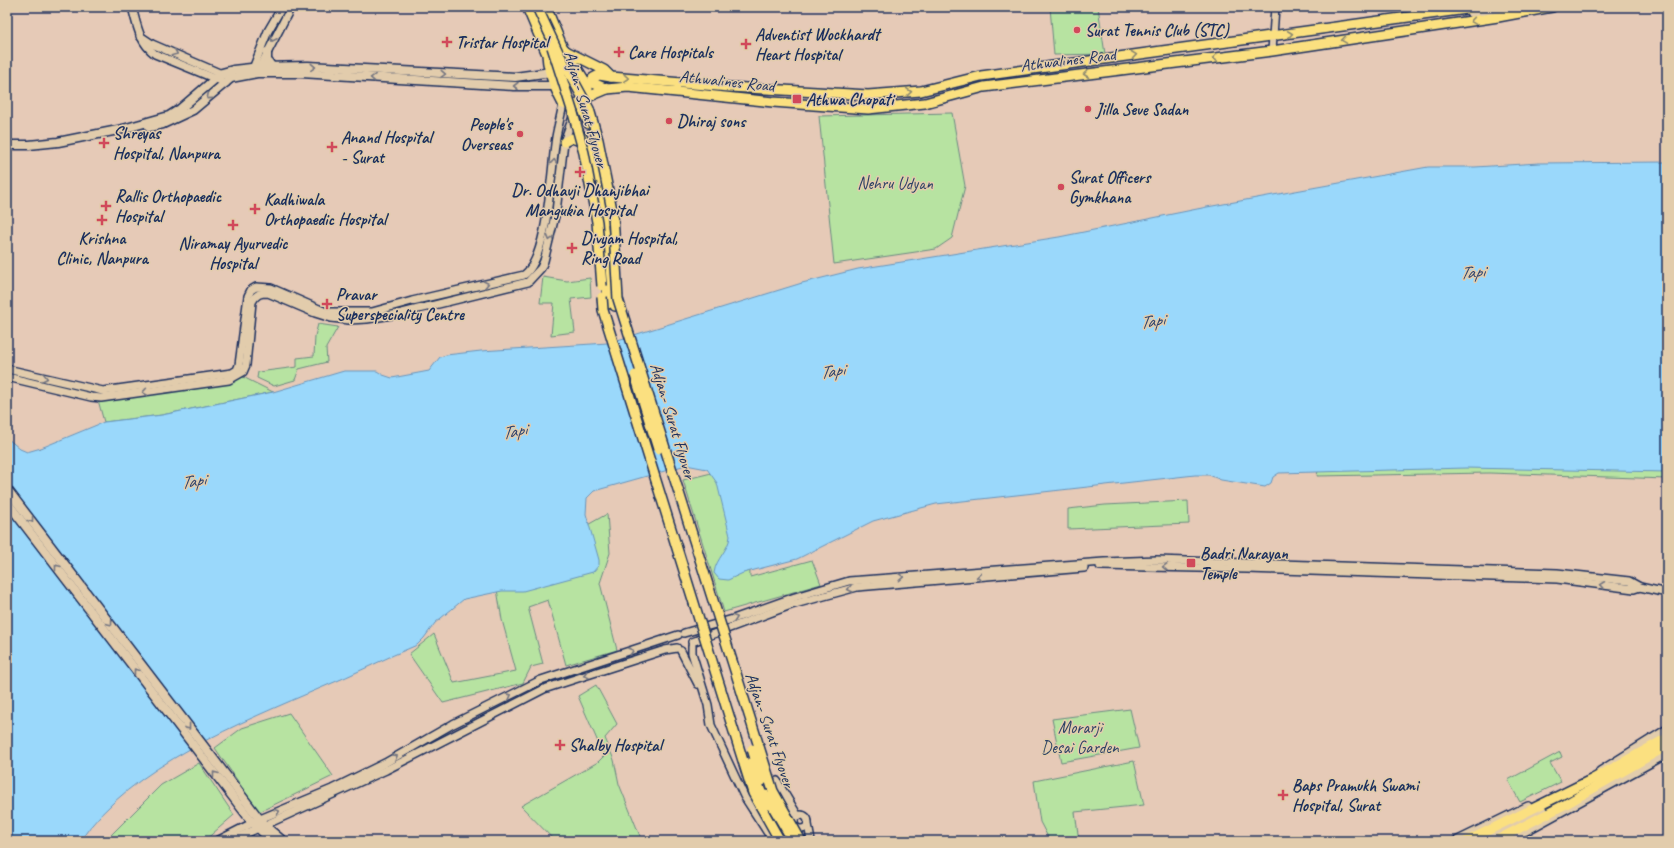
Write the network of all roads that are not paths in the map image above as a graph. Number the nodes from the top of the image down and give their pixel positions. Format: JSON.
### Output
{"nodes":[{"id":1,"x":132,"y":7,"type":"edge"},
{"id":2,"x":282,"y":7,"type":"edge"},
{"id":3,"x":291,"y":7,"type":"edge"},
{"id":4,"x":527,"y":7,"type":"edge"},
{"id":5,"x":536,"y":7,"type":"edge"},
{"id":6,"x":546,"y":7,"type":"edge"},
{"id":7,"x":1275,"y":7,"type":"edge"},
{"id":8,"x":1481,"y":7,"type":"edge"},
{"id":9,"x":1511,"y":7,"type":"edge"},
{"id":10,"x":1552,"y":7,"type":"edge"},
{"id":11,"x":1361,"y":25,"type":"junction"},
{"id":12,"x":1272,"y":36,"type":"junction"},
{"id":13,"x":1262,"y":38,"type":"junction"},
{"id":14,"x":564,"y":48,"type":"junction"},
{"id":15,"x":1272,"y":51,"type":"junction"},
{"id":16,"x":267,"y":52,"type":"junction"},
{"id":17,"x":546,"y":52,"type":"junction"},
{"id":18,"x":1262,"y":53,"type":"junction"},
{"id":19,"x":272,"y":67,"type":"junction"},
{"id":20,"x":255,"y":70,"type":"junction"},
{"id":21,"x":551,"y":72,"type":"junction"},
{"id":22,"x":220,"y":76,"type":"junction"},
{"id":23,"x":611,"y":77,"type":"junction"},
{"id":24,"x":228,"y":80,"type":"junction"},
{"id":25,"x":556,"y":86,"type":"junction"},
{"id":26,"x":607,"y":89,"type":"junction"},
{"id":27,"x":582,"y":102,"type":"junction"},
{"id":28,"x":565,"y":105,"type":"junction"},
{"id":29,"x":571,"y":122,"type":"junction"},
{"id":30,"x":110,"y":132,"type":"junction"},
{"id":31,"x":564,"y":142,"type":"junction"},
{"id":32,"x":7,"y":145,"type":"edge"},
{"id":33,"x":589,"y":148,"type":"junction"},
{"id":34,"x":611,"y":305,"type":"junction"},
{"id":35,"x":7,"y":369,"type":"edge"},
{"id":36,"x":7,"y":377,"type":"edge"},
{"id":37,"x":7,"y":489,"type":"edge"},
{"id":38,"x":7,"y":502,"type":"edge"},
{"id":39,"x":1000,"y":572,"type":"junction"},
{"id":40,"x":1667,"y":593,"type":"edge"},
{"id":41,"x":681,"y":634,"type":"junction"},
{"id":42,"x":692,"y":644,"type":"junction"},
{"id":43,"x":679,"y":650,"type":"junction"},
{"id":44,"x":708,"y":705,"type":"junction"},
{"id":45,"x":1667,"y":729,"type":"edge"},
{"id":46,"x":1667,"y":738,"type":"edge"},
{"id":47,"x":1667,"y":746,"type":"edge"},
{"id":48,"x":1667,"y":754,"type":"edge"},
{"id":49,"x":1596,"y":782,"type":"junction"},
{"id":50,"x":744,"y":796,"type":"junction"},
{"id":51,"x":1556,"y":796,"type":"junction"},
{"id":52,"x":242,"y":803,"type":"junction"},
{"id":53,"x":1563,"y":805,"type":"junction"},
{"id":54,"x":798,"y":823,"type":"junction"},
{"id":55,"x":258,"y":824,"type":"junction"},
{"id":56,"x":808,"y":824,"type":"junction"},
{"id":57,"x":773,"y":839,"type":"edge"},
{"id":58,"x":217,"y":841,"type":"edge"},
{"id":59,"x":230,"y":841,"type":"edge"},
{"id":60,"x":272,"y":841,"type":"edge"},
{"id":61,"x":283,"y":841,"type":"edge"},
{"id":62,"x":787,"y":841,"type":"edge"},
{"id":63,"x":794,"y":841,"type":"edge"},
{"id":64,"x":801,"y":841,"type":"edge"},
{"id":65,"x":811,"y":841,"type":"edge"},
{"id":66,"x":1456,"y":841,"type":"edge"},
{"id":67,"x":1467,"y":841,"type":"edge"},
{"id":68,"x":1474,"y":841,"type":"edge"},
{"id":69,"x":1484,"y":841,"type":"edge"},
{"id":70,"x":1495,"y":841,"type":"edge"},
{"id":71,"x":1508,"y":841,"type":"edge"}],
"edges":[{"from":1,"to":22,"type":"street"},
{"from":2,"to":20,"type":"street"},
{"from":3,"to":16,"type":"street","one_way":true},
{"from":4,"to":17,"type":"main road"},
{"from":5,"to":57,"type":"main road","name":"Adjan- Surat Flyover","bridge":true},
{"from":5,"to":64,"type":"main road","name":"Adjan- Surat Flyover","bridge":true},
{"from":6,"to":14,"type":"main road"},
{"from":7,"to":12,"type":"street"},
{"from":8,"to":11,"type":"main road","name":"Athwalines Road"},
{"from":9,"to":11,"type":"main road"},
{"from":10,"to":15,"type":"main road","name":"Athwalines Road","one_way":true},
{"from":12,"to":11,"type":"main road","name":"Athwalines Road","one_way":true},
{"from":12,"to":13,"type":"main road","name":"Athwalines Road"},
{"from":12,"to":15,"type":"street"},
{"from":13,"to":18,"type":"main road"},
{"from":23,"to":13,"type":"main road","name":"Athwalines Road","one_way":true},
{"from":14,"to":17,"type":"main road"},
{"from":14,"to":23,"type":"main road"},
{"from":14,"to":27,"type":"main road"},
{"from":15,"to":18,"type":"main road","name":"Athwalines Road"},
{"from":16,"to":19,"type":"main road"},
{"from":16,"to":20,"type":"street"},
{"from":17,"to":21,"type":"main road"},
{"from":18,"to":26,"type":"main road","name":"Athwalines Road","one_way":true},
{"from":19,"to":20,"type":"main road"},
{"from":19,"to":21,"type":"main road","one_way":true},
{"from":20,"to":22,"type":"main road"},
{"from":20,"to":24,"type":"main road"},
{"from":25,"to":20,"type":"main road","one_way":true},
{"from":21,"to":25,"type":"main road"},
{"from":22,"to":24,"type":"street"},
{"from":22,"to":30,"type":"main road"},
{"from":23,"to":26,"type":"main road","name":"Athwalines Road"},
{"from":24,"to":30,"type":"main road","one_way":true},
{"from":25,"to":28,"type":"main road"},
{"from":26,"to":27,"type":"main road","name":"Athwalines Road"},
{"from":27,"to":28,"type":"main road","name":"Athwalines Road"},
{"from":27,"to":29,"type":"street"},
{"from":27,"to":34,"type":"main road"},
{"from":28,"to":29,"type":"main road"},
{"from":35,"to":28,"type":"street","one_way":true},
{"from":29,"to":31,"type":"street"},
{"from":29,"to":33,"type":"main road"},
{"from":30,"to":32,"type":"main road"},
{"from":31,"to":33,"type":"main road"},
{"from":31,"to":36,"type":"street","one_way":true},
{"from":33,"to":34,"type":"main road"},
{"from":34,"to":62,"type":"main road","bridge":true},
{"from":34,"to":63,"type":"main road","bridge":true},
{"from":37,"to":52,"type":"main road","one_way":true},
{"from":52,"to":38,"type":"main road","one_way":true},
{"from":39,"to":40,"type":"street"},
{"from":41,"to":39,"type":"street","one_way":true},
{"from":39,"to":42,"type":"street","one_way":true},
{"from":41,"to":42,"type":"street"},
{"from":41,"to":43,"type":"street"},
{"from":55,"to":41,"type":"street","one_way":true},
{"from":42,"to":43,"type":"street"},
{"from":42,"to":44,"type":"street"},
{"from":43,"to":44,"type":"street"},
{"from":43,"to":55,"type":"street","one_way":true},
{"from":44,"to":50,"type":"street"},
{"from":45,"to":66,"type":"street"},
{"from":46,"to":49,"type":"main road"},
{"from":47,"to":49,"type":"main road"},
{"from":48,"to":71,"type":"street"},
{"from":49,"to":51,"type":"main road"},
{"from":49,"to":53,"type":"main road"},
{"from":50,"to":54,"type":"street"},
{"from":50,"to":57,"type":"street"},
{"from":51,"to":67,"type":"main road"},
{"from":51,"to":68,"type":"main road"},
{"from":52,"to":55,"type":"main road"},
{"from":53,"to":69,"type":"main road"},
{"from":53,"to":70,"type":"main road"},
{"from":54,"to":56,"type":"street"},
{"from":54,"to":56,"type":"street"},
{"from":54,"to":57,"type":"street"},
{"from":54,"to":65,"type":"street"},
{"from":55,"to":58,"type":"street"},
{"from":55,"to":59,"type":"street"},
{"from":55,"to":60,"type":"main road"},
{"from":55,"to":61,"type":"main road"},
{"from":56,"to":65,"type":"street"}]}
